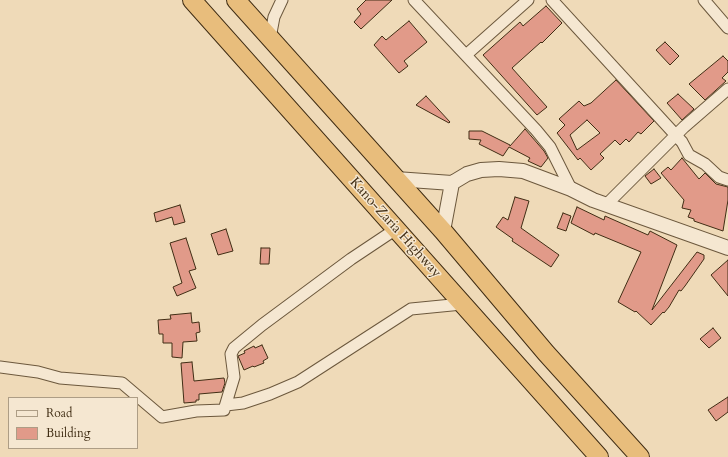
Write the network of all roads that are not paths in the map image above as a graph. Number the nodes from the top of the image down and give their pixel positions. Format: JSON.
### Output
{"nodes":[{"id":1,"x":192,"y":0,"type":"edge"},
{"id":2,"x":236,"y":0,"type":"edge"},
{"id":3,"x":414,"y":0,"type":"edge"},
{"id":4,"x":528,"y":0,"type":"edge"},
{"id":5,"x":552,"y":0,"type":"edge"},
{"id":6,"x":704,"y":0,"type":"edge"},
{"id":7,"x":280,"y":1,"type":"edge"},
{"id":8,"x":728,"y":28,"type":"edge"},
{"id":9,"x":270,"y":38,"type":"junction"},
{"id":10,"x":466,"y":55,"type":"junction"},
{"id":11,"x":728,"y":90,"type":"edge"},
{"id":12,"x":676,"y":135,"type":"junction"},
{"id":13,"x":396,"y":179,"type":"junction"},
{"id":14,"x":728,"y":180,"type":"edge"},
{"id":15,"x":452,"y":183,"type":"junction"},
{"id":16,"x":571,"y":190,"type":"junction"},
{"id":17,"x":606,"y":205,"type":"junction"},
{"id":18,"x":396,"y":229,"type":"junction"},
{"id":19,"x":443,"y":231,"type":"junction"},
{"id":20,"x":728,"y":248,"type":"edge"},
{"id":21,"x":462,"y":304,"type":"junction"},
{"id":22,"x":546,"y":353,"type":"junction"},
{"id":23,"x":0,"y":367,"type":"edge"},
{"id":24,"x":524,"y":373,"type":"junction"},
{"id":25,"x":226,"y":405,"type":"junction"},
{"id":26,"x":599,"y":457,"type":"edge"},
{"id":27,"x":640,"y":457,"type":"edge"}],
"edges":[{"from":1,"to":18,"type":"highway","name":"Kano-Zaria Highway"},
{"from":2,"to":9,"type":"highway"},
{"from":3,"to":10,"type":"street"},
{"from":4,"to":10,"type":"street"},
{"from":5,"to":12,"type":"street"},
{"from":6,"to":8,"type":"street"},
{"from":7,"to":9,"type":"street"},
{"from":9,"to":13,"type":"highway"},
{"from":10,"to":16,"type":"street"},
{"from":11,"to":12,"type":"street"},
{"from":12,"to":14,"type":"street"},
{"from":12,"to":17,"type":"street"},
{"from":13,"to":15,"type":"street"},
{"from":13,"to":19,"type":"highway"},
{"from":15,"to":16,"type":"street"},
{"from":15,"to":19,"type":"street"},
{"from":16,"to":17,"type":"street"},
{"from":17,"to":20,"type":"street"},
{"from":18,"to":21,"type":"highway","name":"Kano-Zaria Highway"},
{"from":18,"to":25,"type":"street"},
{"from":19,"to":22,"type":"highway"},
{"from":21,"to":24,"type":"highway","name":"Kano-Zaria Highway"},
{"from":21,"to":25,"type":"street"},
{"from":22,"to":24,"type":"highway"},
{"from":22,"to":27,"type":"highway"},
{"from":23,"to":25,"type":"street"},
{"from":24,"to":26,"type":"highway","name":"Kano-Zaria Highway"}]}
